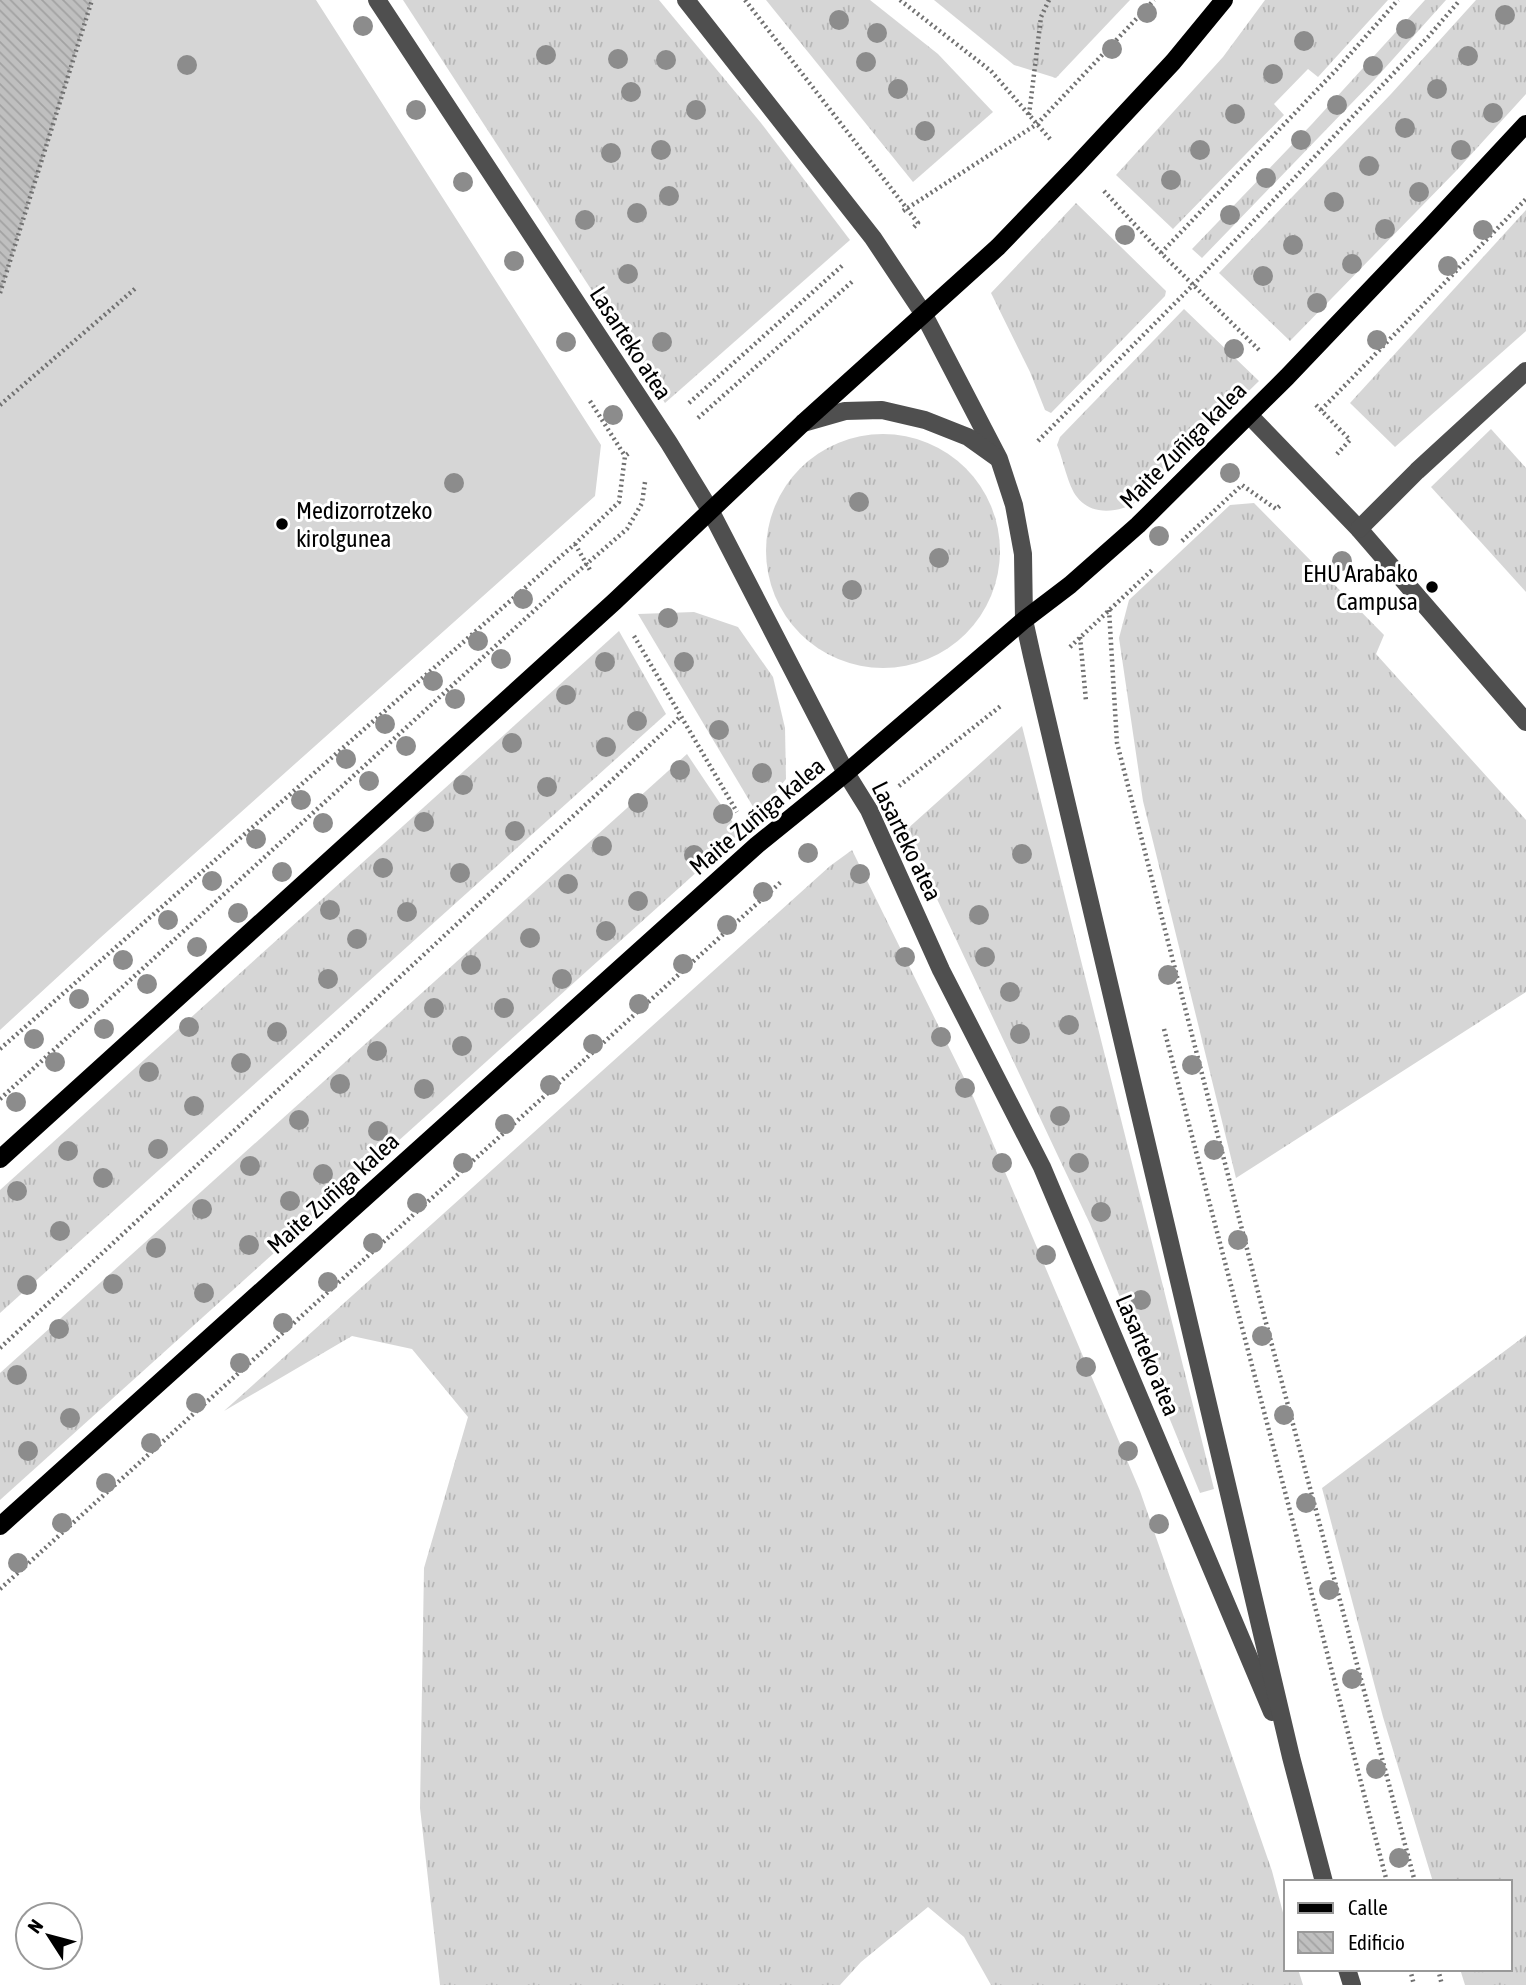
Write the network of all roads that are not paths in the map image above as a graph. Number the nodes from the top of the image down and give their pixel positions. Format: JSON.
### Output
{"nodes":[{"id":1,"x":377,"y":0,"type":"edge"},
{"id":2,"x":686,"y":0,"type":"edge"},
{"id":3,"x":1224,"y":0,"type":"edge"},
{"id":4,"x":1526,"y":124,"type":"edge"},
{"id":5,"x":923,"y":313,"type":"junction"},
{"id":6,"x":1526,"y":370,"type":"edge"},
{"id":7,"x":1248,"y":415,"type":"junction"},
{"id":8,"x":803,"y":423,"type":"junction"},
{"id":9,"x":999,"y":460,"type":"junction"},
{"id":10,"x":710,"y":510,"type":"junction"},
{"id":11,"x":1359,"y":528,"type":"junction"},
{"id":12,"x":1024,"y":620,"type":"junction"},
{"id":13,"x":1526,"y":722,"type":"edge"},
{"id":14,"x":846,"y":773,"type":"junction"},
{"id":15,"x":0,"y":1159,"type":"edge"},
{"id":16,"x":0,"y":1526,"type":"edge"},
{"id":17,"x":1291,"y":1757,"type":"junction"},
{"id":18,"x":1323,"y":1880,"type":"edge"}],
"edges":[{"from":1,"to":10,"type":"street","name":"Lasarteko atea"},
{"from":2,"to":5,"type":"street","name":"Lasarteko atea"},
{"from":3,"to":5,"type":"main road"},
{"from":4,"to":7,"type":"main road","name":"Maite Zuñiga kalea"},
{"from":5,"to":8,"type":"main road"},
{"from":5,"to":9,"type":"street","name":"Lasarteko atea"},
{"from":6,"to":11,"type":"street"},
{"from":7,"to":11,"type":"street"},
{"from":7,"to":12,"type":"main road","name":"Maite Zuñiga kalea"},
{"from":8,"to":9,"type":"street"},
{"from":8,"to":10,"type":"main road"},
{"from":9,"to":12,"type":"street","name":"Lasarteko atea"},
{"from":10,"to":14,"type":"street","name":"Lasarteko atea"},
{"from":10,"to":15,"type":"main road"},
{"from":11,"to":13,"type":"street"},
{"from":12,"to":14,"type":"main road","name":"Maite Zuñiga kalea"},
{"from":12,"to":17,"type":"street","name":"Lasarteko atea"},
{"from":14,"to":16,"type":"main road","name":"Maite Zuñiga kalea"},
{"from":14,"to":17,"type":"street","name":"Lasarteko atea"},
{"from":17,"to":18,"type":"street","name":"Lasarteko atea"}]}
